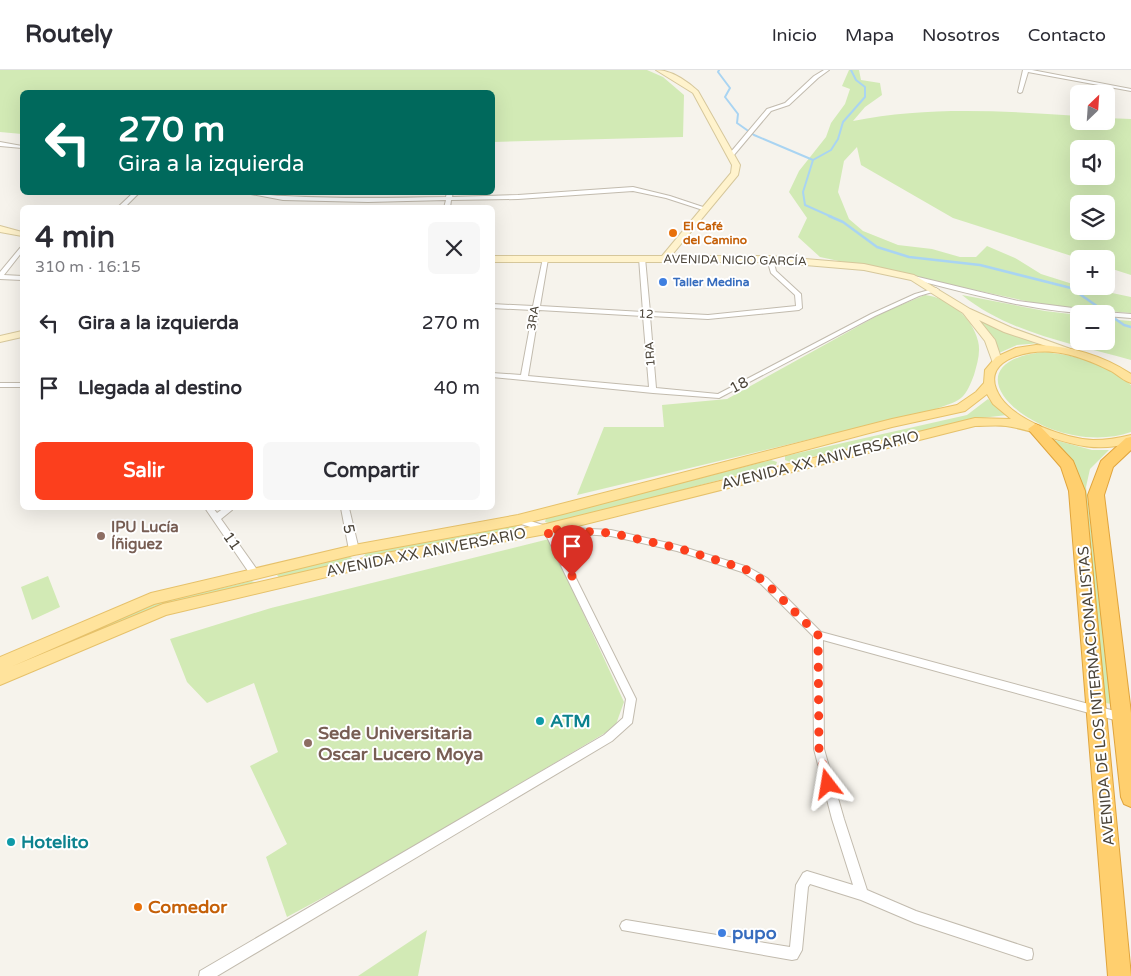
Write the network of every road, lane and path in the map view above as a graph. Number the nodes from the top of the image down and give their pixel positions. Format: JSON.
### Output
{"nodes":[{"id":1,"x":659,"y":70,"type":"edge"},
{"id":2,"x":827,"y":70,"type":"edge"},
{"id":3,"x":1025,"y":70,"type":"edge"},
{"id":4,"x":1131,"y":90,"type":"edge"},
{"id":5,"x":1020,"y":92,"type":"dead end"},
{"id":6,"x":0,"y":144,"type":"edge"},
{"id":7,"x":20,"y":147,"type":"edge"},
{"id":8,"x":732,"y":154,"type":"junction"},
{"id":9,"x":495,"y":194,"type":"edge"},
{"id":10,"x":135,"y":195,"type":"edge"},
{"id":11,"x":263,"y":195,"type":"edge"},
{"id":12,"x":476,"y":195,"type":"edge"},
{"id":13,"x":450,"y":196,"type":"edge"},
{"id":14,"x":123,"y":205,"type":"edge"},
{"id":15,"x":706,"y":209,"type":"junction"},
{"id":16,"x":0,"y":230,"type":"edge"},
{"id":17,"x":20,"y":234,"type":"edge"},
{"id":18,"x":683,"y":238,"type":"junction"},
{"id":19,"x":20,"y":252,"type":"edge"},
{"id":20,"x":642,"y":258,"type":"junction"},
{"id":21,"x":665,"y":258,"type":"junction"},
{"id":22,"x":698,"y":258,"type":"junction"},
{"id":23,"x":495,"y":259,"type":"edge"},
{"id":24,"x":544,"y":259,"type":"junction"},
{"id":25,"x":770,"y":259,"type":"junction"},
{"id":26,"x":0,"y":277,"type":"edge"},
{"id":27,"x":20,"y":278,"type":"edge"},
{"id":28,"x":914,"y":278,"type":"junction"},
{"id":29,"x":936,"y":290,"type":"junction"},
{"id":30,"x":495,"y":306,"type":"edge"},
{"id":31,"x":534,"y":309,"type":"junction"},
{"id":32,"x":1070,"y":310,"type":"edge"},
{"id":33,"x":967,"y":311,"type":"junction"},
{"id":34,"x":648,"y":314,"type":"junction"},
{"id":35,"x":1115,"y":315,"type":"edge"},
{"id":36,"x":1131,"y":316,"type":"edge"},
{"id":37,"x":20,"y":334,"type":"edge"},
{"id":38,"x":0,"y":339,"type":"edge"},
{"id":39,"x":1085,"y":355,"type":"junction"},
{"id":40,"x":997,"y":361,"type":"junction"},
{"id":41,"x":1131,"y":366,"type":"edge"},
{"id":42,"x":495,"y":375,"type":"edge"},
{"id":43,"x":524,"y":377,"type":"junction"},
{"id":44,"x":1131,"y":379,"type":"edge"},
{"id":45,"x":990,"y":384,"type":"junction"},
{"id":46,"x":0,"y":385,"type":"edge"},
{"id":47,"x":20,"y":385,"type":"edge"},
{"id":48,"x":653,"y":391,"type":"junction"},
{"id":49,"x":1035,"y":429,"type":"junction"},
{"id":50,"x":1131,"y":441,"type":"edge"},
{"id":51,"x":210,"y":510,"type":"edge"},
{"id":52,"x":226,"y":510,"type":"edge"},
{"id":53,"x":345,"y":510,"type":"edge"},
{"id":54,"x":216,"y":518,"type":"junction"},
{"id":55,"x":518,"y":520,"type":"junction"},
{"id":56,"x":546,"y":529,"type":"junction"},
{"id":57,"x":354,"y":550,"type":"junction"},
{"id":58,"x":254,"y":574,"type":"junction"},
{"id":59,"x":818,"y":635,"type":"junction"},
{"id":60,"x":0,"y":664,"type":"edge"},
{"id":61,"x":0,"y":678,"type":"edge"},
{"id":62,"x":1097,"y":711,"type":"junction"},
{"id":63,"x":1122,"y":717,"type":"junction"},
{"id":64,"x":1131,"y":797,"type":"edge"},
{"id":65,"x":862,"y":894,"type":"junction"},
{"id":66,"x":626,"y":926,"type":"dead end"},
{"id":67,"x":1027,"y":954,"type":"dead end"},
{"id":68,"x":205,"y":976,"type":"edge"},
{"id":69,"x":1120,"y":976,"type":"edge"}],
"edges":[{"from":1,"to":8,"type":"main road"},
{"from":2,"to":8,"type":"street"},
{"from":3,"to":4,"type":"street"},
{"from":3,"to":5,"type":"street"},
{"from":6,"to":7,"type":"street"},
{"from":8,"to":15,"type":"main road"},
{"from":9,"to":15,"type":"street"},
{"from":10,"to":14,"type":"street"},
{"from":11,"to":13,"type":"street"},
{"from":12,"to":13,"type":"street"},
{"from":15,"to":18,"type":"main road"},
{"from":16,"to":17,"type":"main road"},
{"from":18,"to":21,"type":"main road"},
{"from":18,"to":22,"type":"main road"},
{"from":19,"to":26,"type":"street"},
{"from":20,"to":21,"type":"main road","name":"AVENIDA NICIO GARCÍA"},
{"from":20,"to":24,"type":"main road","name":"AVENIDA NICIO GARCÍA"},
{"from":20,"to":34,"type":"street","name":"1RA"},
{"from":21,"to":22,"type":"main road","name":"AVENIDA NICIO GARCÍA"},
{"from":22,"to":25,"type":"main road","name":"AVENIDA NICIO GARCÍA"},
{"from":23,"to":24,"type":"main road","name":"AVENIDA NICIO GARCÍA"},
{"from":24,"to":31,"type":"street","name":"3RA"},
{"from":25,"to":28,"type":"main road","name":"AVENIDA NICIO GARCÍA"},
{"from":25,"to":34,"type":"street","name":"12"},
{"from":26,"to":27,"type":"street"},
{"from":28,"to":29,"type":"main road","name":"AVENIDA NICIO GARCÍA"},
{"from":28,"to":32,"type":"street"},
{"from":29,"to":33,"type":"main road","name":"AVENIDA NICIO GARCÍA"},
{"from":29,"to":48,"type":"street","name":"18"},
{"from":30,"to":31,"type":"street","name":"12"},
{"from":31,"to":34,"type":"street","name":"12"},
{"from":31,"to":43,"type":"street","name":"3RA"},
{"from":33,"to":39,"type":"main road"},
{"from":33,"to":40,"type":"main road"},
{"from":34,"to":48,"type":"street","name":"1RA"},
{"from":35,"to":36,"type":"street"},
{"from":37,"to":38,"type":"main road"},
{"from":39,"to":40,"type":"main road"},
{"from":39,"to":41,"type":"main road"},
{"from":39,"to":44,"type":"main road"},
{"from":40,"to":45,"type":"main road"},
{"from":42,"to":43,"type":"street","name":"18"},
{"from":43,"to":48,"type":"street","name":"18"},
{"from":45,"to":49,"type":"main road"},
{"from":45,"to":55,"type":"main road","name":"AVENIDA XX ANIVERSARIO"},
{"from":46,"to":47,"type":"street"},
{"from":49,"to":50,"type":"main road"},
{"from":49,"to":56,"type":"main road","name":"AVENIDA XX ANIVERSARIO"},
{"from":49,"to":62,"type":"highway","name":"AVENIDA DE LOS INTERNACIONALISTAS"},
{"from":50,"to":63,"type":"highway","name":"AVENIDA DE LOS INTERNACIONALISTAS"},
{"from":51,"to":54,"type":"street","name":"11"},
{"from":52,"to":54,"type":"street"},
{"from":53,"to":57,"type":"street","name":"5"},
{"from":54,"to":58,"type":"street","name":"11"},
{"from":55,"to":56,"type":"street"},
{"from":55,"to":57,"type":"main road","name":"AVENIDA XX ANIVERSARIO"},
{"from":56,"to":59,"type":"street"},
{"from":56,"to":61,"type":"main road","name":"AVENIDA XX ANIVERSARIO"},
{"from":56,"to":68,"type":"street"},
{"from":57,"to":58,"type":"main road","name":"AVENIDA XX ANIVERSARIO"},
{"from":58,"to":60,"type":"main road","name":"AVENIDA XX ANIVERSARIO"},
{"from":59,"to":62,"type":"street"},
{"from":59,"to":65,"type":"street"},
{"from":62,"to":63,"type":"street"},
{"from":62,"to":69,"type":"highway","name":"AVENIDA DE LOS INTERNACIONALISTAS"},
{"from":63,"to":64,"type":"highway","name":"AVENIDA DE LOS INTERNACIONALISTAS"},
{"from":65,"to":66,"type":"street"},
{"from":65,"to":67,"type":"street"}]}
